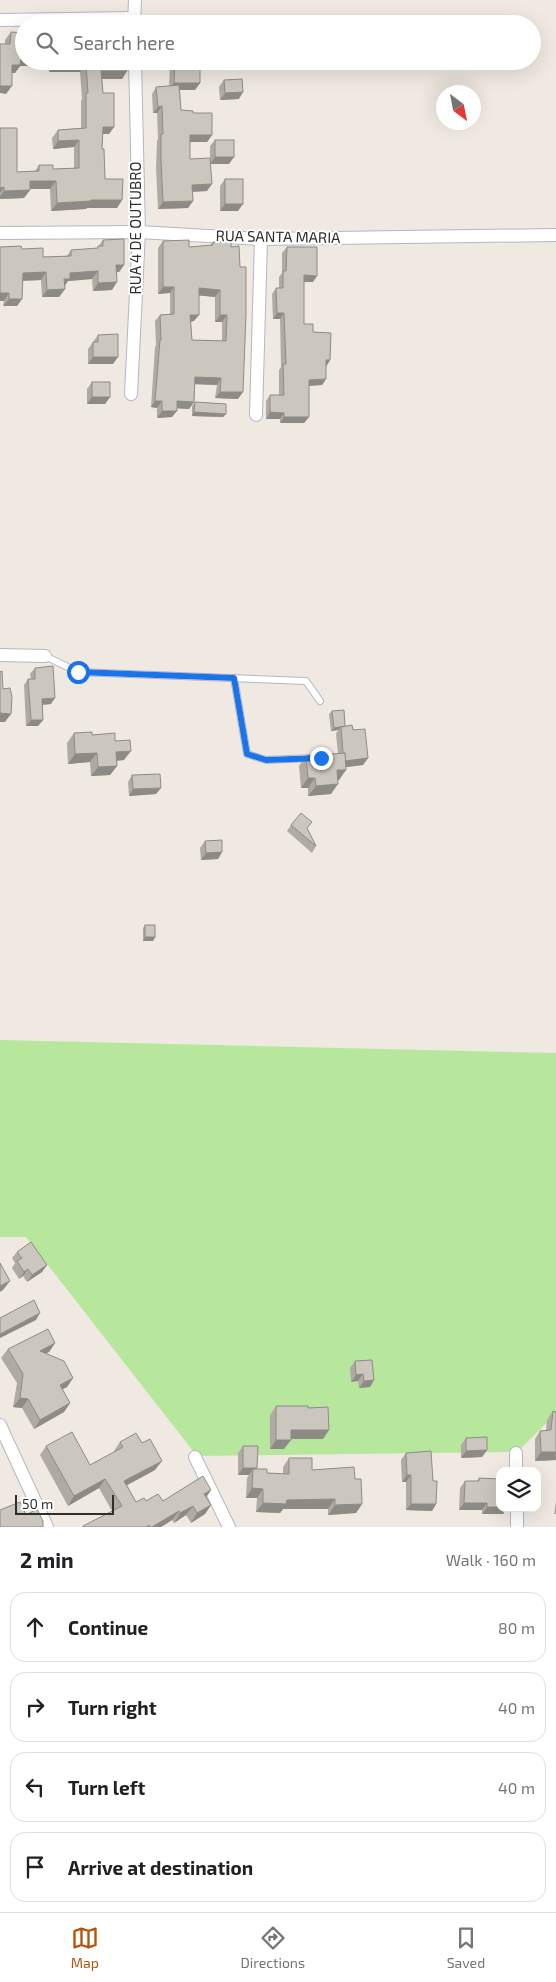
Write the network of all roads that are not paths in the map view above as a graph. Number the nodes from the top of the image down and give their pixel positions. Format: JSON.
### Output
{"nodes":[{"id":1,"x":135,"y":0,"type":"edge"},
{"id":2,"x":134,"y":15,"type":"edge"},
{"id":3,"x":0,"y":20,"type":"edge"},
{"id":4,"x":15,"y":20,"type":"edge"},
{"id":5,"x":135,"y":70,"type":"edge"},
{"id":6,"x":139,"y":232,"type":"junction"},
{"id":7,"x":0,"y":233,"type":"edge"},
{"id":8,"x":556,"y":236,"type":"edge"},
{"id":9,"x":261,"y":239,"type":"junction"},
{"id":10,"x":132,"y":394,"type":"dead end"},
{"id":11,"x":256,"y":415,"type":"dead end"},
{"id":12,"x":0,"y":655,"type":"edge"},
{"id":13,"x":45,"y":656,"type":"joint"},
{"id":14,"x":234,"y":678,"type":"junction"},
{"id":15,"x":320,"y":700,"type":"dead end"},
{"id":16,"x":321,"y":758,"type":"edge"},
{"id":17,"x":0,"y":1425,"type":"edge"},
{"id":18,"x":516,"y":1452,"type":"dead end"},
{"id":19,"x":194,"y":1457,"type":"dead end"},
{"id":20,"x":516,"y":1467,"type":"edge"},
{"id":21,"x":517,"y":1512,"type":"edge"},
{"id":22,"x":47,"y":1527,"type":"edge"},
{"id":23,"x":229,"y":1527,"type":"edge"},
{"id":24,"x":517,"y":1527,"type":"edge"}],
"edges":[{"from":1,"to":2,"type":"street"},
{"from":3,"to":4,"type":"street"},
{"from":5,"to":6,"type":"street","name":"RUA 4 DE OUTUBRO"},
{"from":6,"to":7,"type":"street","name":"RUA SANTA MARIA"},
{"from":6,"to":9,"type":"street","name":"RUA SANTA MARIA"},
{"from":6,"to":10,"type":"street","name":"RUA 4 DE OUTUBRO"},
{"from":8,"to":9,"type":"street","name":"RUA SANTA MARIA"},
{"from":9,"to":11,"type":"street"},
{"from":12,"to":13,"type":"street"},
{"from":13,"to":14,"type":"lane"},
{"from":14,"to":15,"type":"lane"},
{"from":14,"to":16,"type":"lane"},
{"from":17,"to":22,"type":"street"},
{"from":18,"to":20,"type":"street"},
{"from":19,"to":23,"type":"street"},
{"from":21,"to":24,"type":"street"}]}
